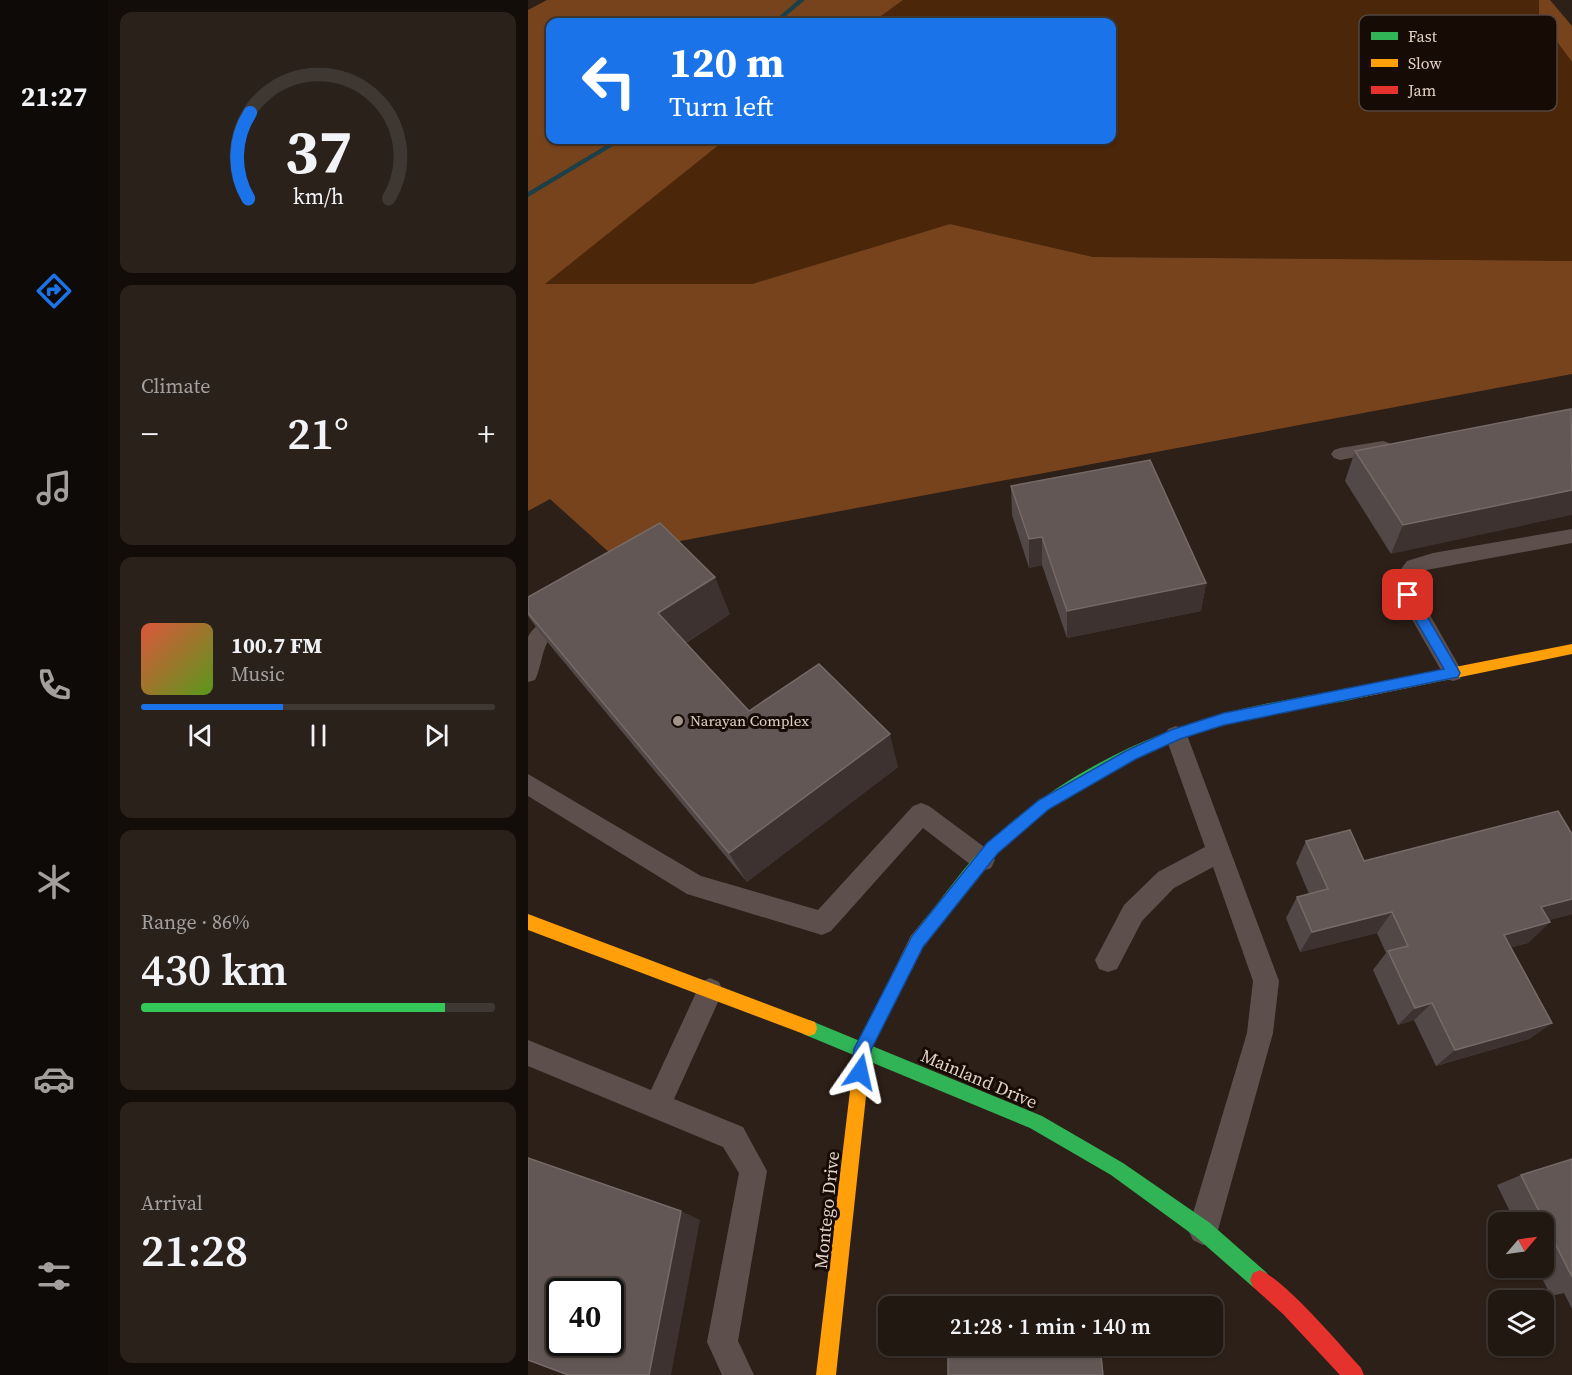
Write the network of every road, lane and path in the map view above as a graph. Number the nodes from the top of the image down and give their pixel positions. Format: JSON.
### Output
{"nodes":[{"id":1,"x":1396,"y":445,"type":"edge"},
{"id":2,"x":1340,"y":454,"type":"dead end"},
{"id":3,"x":1572,"y":536,"type":"edge"},
{"id":4,"x":576,"y":609,"type":"edge"},
{"id":5,"x":1572,"y":649,"type":"edge"},
{"id":6,"x":1453,"y":673,"type":"junction"},
{"id":7,"x":528,"y":674,"type":"edge"},
{"id":8,"x":1176,"y":735,"type":"junction"},
{"id":9,"x":528,"y":784,"type":"edge"},
{"id":10,"x":1219,"y":852,"type":"junction"},
{"id":11,"x":983,"y":860,"type":"junction"},
{"id":12,"x":528,"y":922,"type":"edge"},
{"id":13,"x":1108,"y":960,"type":"dead end"},
{"id":14,"x":710,"y":991,"type":"junction"},
{"id":15,"x":863,"y":1049,"type":"junction"},
{"id":16,"x":528,"y":1053,"type":"edge"},
{"id":17,"x":657,"y":1106,"type":"junction"},
{"id":18,"x":1203,"y":1230,"type":"junction"},
{"id":19,"x":738,"y":1375,"type":"edge"},
{"id":20,"x":826,"y":1375,"type":"edge"},
{"id":21,"x":1354,"y":1375,"type":"edge"}],
"edges":[{"from":1,"to":2,"type":"lane"},
{"from":3,"to":6,"type":"lane"},
{"from":4,"to":7,"type":"lane"},
{"from":5,"to":6,"type":"street"},
{"from":6,"to":8,"type":"street"},
{"from":8,"to":10,"type":"lane"},
{"from":8,"to":11,"type":"street"},
{"from":9,"to":11,"type":"lane"},
{"from":10,"to":13,"type":"lane"},
{"from":10,"to":18,"type":"lane"},
{"from":11,"to":15,"type":"street"},
{"from":12,"to":14,"type":"street","name":"Mainland Drive"},
{"from":14,"to":15,"type":"street","name":"Mainland Drive"},
{"from":14,"to":17,"type":"lane"},
{"from":15,"to":18,"type":"street","name":"Mainland Drive"},
{"from":15,"to":20,"type":"street","name":"Montego Drive"},
{"from":16,"to":17,"type":"lane"},
{"from":17,"to":19,"type":"lane"},
{"from":18,"to":21,"type":"street","name":"Mainland Drive"}]}
